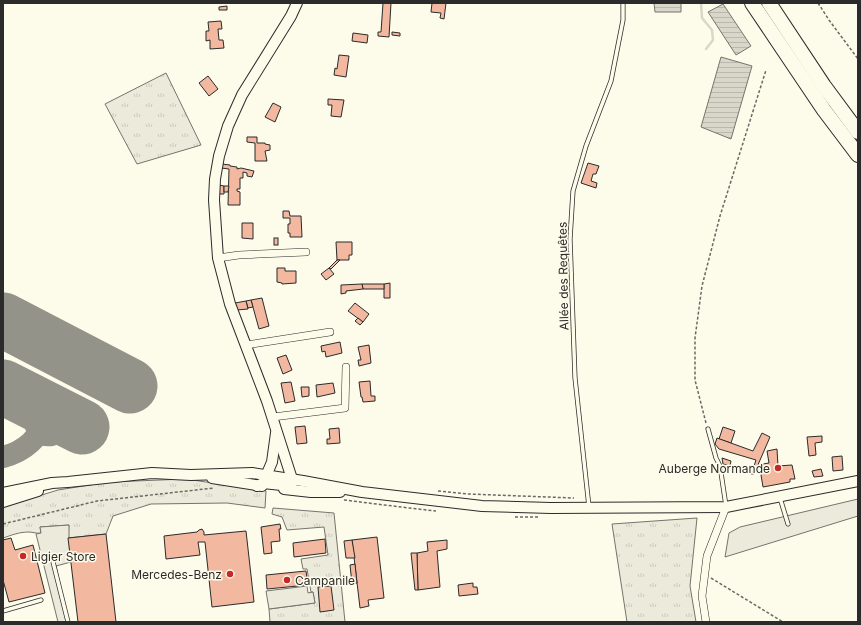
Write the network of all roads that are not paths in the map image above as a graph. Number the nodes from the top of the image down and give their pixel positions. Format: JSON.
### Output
{"nodes":[{"id":1,"x":297,"y":3,"type":"edge"},
{"id":2,"x":623,"y":3,"type":"edge"},
{"id":3,"x":752,"y":3,"type":"edge"},
{"id":4,"x":769,"y":3,"type":"edge"},
{"id":5,"x":858,"y":132,"type":"edge"},
{"id":6,"x":858,"y":155,"type":"edge"},
{"id":7,"x":306,"y":252,"type":"dead end"},
{"id":8,"x":218,"y":258,"type":"junction"},
{"id":9,"x":330,"y":332,"type":"dead end"},
{"id":10,"x":246,"y":345,"type":"junction"},
{"id":11,"x":346,"y":367,"type":"dead end"},
{"id":12,"x":273,"y":417,"type":"junction"},
{"id":13,"x":708,"y":429,"type":"road end"},
{"id":14,"x":277,"y":430,"type":"junction"},
{"id":15,"x":191,"y":475,"type":"junction"},
{"id":16,"x":266,"y":476,"type":"junction"},
{"id":17,"x":292,"y":479,"type":"junction"},
{"id":18,"x":858,"y":481,"type":"edge"},
{"id":19,"x":68,"y":482,"type":"junction"},
{"id":20,"x":257,"y":486,"type":"junction"},
{"id":21,"x":362,"y":492,"type":"junction"},
{"id":22,"x":3,"y":493,"type":"edge"},
{"id":23,"x":780,"y":497,"type":"junction"},
{"id":24,"x":3,"y":502,"type":"edge"},
{"id":25,"x":726,"y":507,"type":"junction"},
{"id":26,"x":586,"y":508,"type":"junction"},
{"id":27,"x":788,"y":524,"type":"dead end"},
{"id":28,"x":53,"y":562,"type":"dead end"},
{"id":29,"x":41,"y":600,"type":"dead end"},
{"id":30,"x":3,"y":611,"type":"edge"},
{"id":31,"x":68,"y":622,"type":"edge"},
{"id":32,"x":706,"y":622,"type":"edge"}],
"edges":[{"from":1,"to":8,"type":"main road"},
{"from":2,"to":26,"type":"lane","name":"Allée des Requêtes"},
{"from":3,"to":6,"type":"highway"},
{"from":4,"to":5,"type":"highway"},
{"from":7,"to":8,"type":"street"},
{"from":8,"to":10,"type":"main road"},
{"from":9,"to":10,"type":"street"},
{"from":10,"to":12,"type":"main road"},
{"from":11,"to":12,"type":"street"},
{"from":12,"to":14,"type":"main road"},
{"from":13,"to":25,"type":"lane"},
{"from":14,"to":16,"type":"main road"},
{"from":14,"to":17,"type":"main road"},
{"from":15,"to":16,"type":"main road"},
{"from":15,"to":19,"type":"main road"},
{"from":15,"to":20,"type":"main road"},
{"from":16,"to":17,"type":"main road"},
{"from":17,"to":20,"type":"main road"},
{"from":17,"to":21,"type":"main road"},
{"from":18,"to":23,"type":"main road"},
{"from":19,"to":22,"type":"main road"},
{"from":19,"to":24,"type":"main road"},
{"from":20,"to":21,"type":"main road"},
{"from":21,"to":26,"type":"main road"},
{"from":23,"to":25,"type":"main road"},
{"from":23,"to":27,"type":"lane"},
{"from":25,"to":26,"type":"main road"},
{"from":25,"to":32,"type":"street"},
{"from":28,"to":31,"type":"lane"},
{"from":29,"to":30,"type":"lane"}]}
